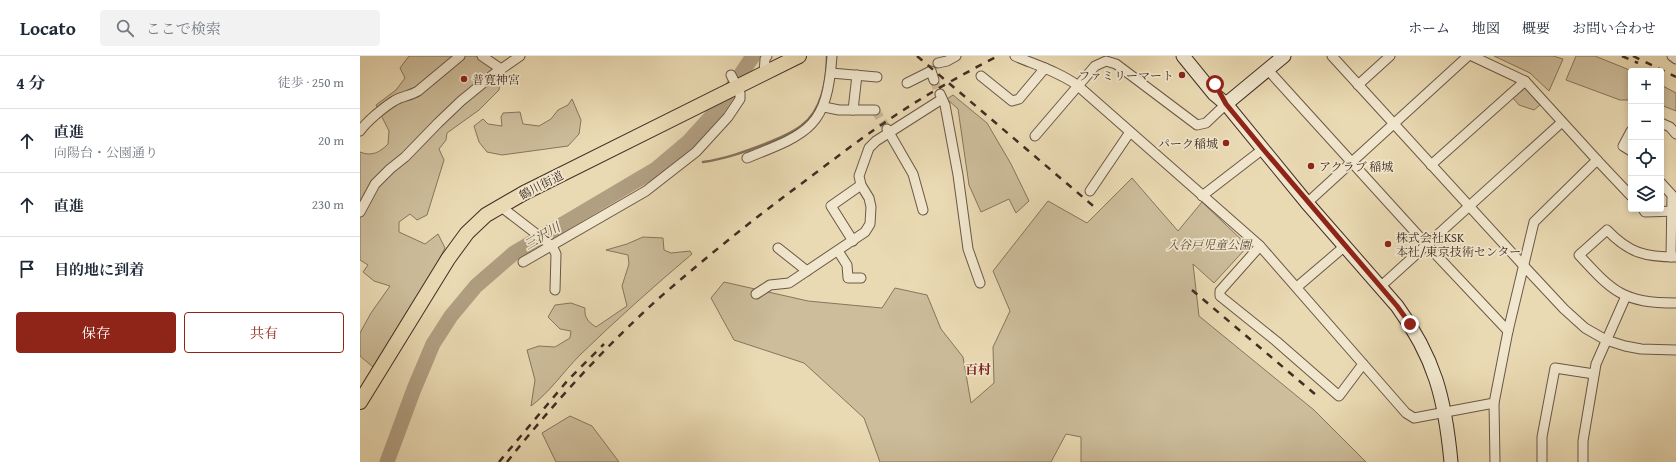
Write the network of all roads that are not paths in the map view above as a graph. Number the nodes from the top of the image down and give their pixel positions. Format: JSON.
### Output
{"nodes":[{"id":1,"x":460,"y":56,"type":"edge"},
{"id":2,"x":482,"y":56,"type":"edge"},
{"id":3,"x":520,"y":56,"type":"edge"},
{"id":4,"x":767,"y":56,"type":"edge"},
{"id":5,"x":799,"y":56,"type":"edge"},
{"id":6,"x":832,"y":56,"type":"edge"},
{"id":7,"x":956,"y":56,"type":"edge"},
{"id":8,"x":1015,"y":56,"type":"edge"},
{"id":9,"x":1183,"y":56,"type":"edge"},
{"id":10,"x":1192,"y":56,"type":"edge"},
{"id":11,"x":1284,"y":56,"type":"edge"},
{"id":12,"x":1332,"y":56,"type":"edge"},
{"id":13,"x":1390,"y":56,"type":"edge"},
{"id":14,"x":1468,"y":56,"type":"edge"},
{"id":15,"x":1472,"y":56,"type":"edge"},
{"id":16,"x":1672,"y":56,"type":"edge"},
{"id":17,"x":1676,"y":58,"type":"edge"},
{"id":18,"x":938,"y":63,"type":"dead end"},
{"id":19,"x":1044,"y":68,"type":"junction"},
{"id":20,"x":501,"y":69,"type":"junction"},
{"id":21,"x":1268,"y":70,"type":"junction"},
{"id":22,"x":831,"y":73,"type":"junction"},
{"id":23,"x":764,"y":74,"type":"junction"},
{"id":24,"x":856,"y":75,"type":"junction"},
{"id":25,"x":981,"y":76,"type":"dead end"},
{"id":26,"x":877,"y":77,"type":"dead end"},
{"id":27,"x":934,"y":80,"type":"dead end"},
{"id":28,"x":1525,"y":81,"type":"junction"},
{"id":29,"x":735,"y":83,"type":"junction"},
{"id":30,"x":907,"y":83,"type":"dead end"},
{"id":31,"x":1358,"y":85,"type":"junction"},
{"id":32,"x":1077,"y":86,"type":"junction"},
{"id":33,"x":1226,"y":104,"type":"junction"},
{"id":34,"x":824,"y":107,"type":"junction"},
{"id":35,"x":853,"y":110,"type":"junction"},
{"id":36,"x":875,"y":110,"type":"dead end"},
{"id":37,"x":1562,"y":122,"type":"junction"},
{"id":38,"x":1394,"y":124,"type":"junction"},
{"id":39,"x":1664,"y":124,"type":"edge"},
{"id":40,"x":360,"y":131,"type":"edge"},
{"id":41,"x":888,"y":131,"type":"junction"},
{"id":42,"x":1130,"y":132,"type":"junction"},
{"id":43,"x":1676,"y":134,"type":"edge"},
{"id":44,"x":1035,"y":136,"type":"dead end"},
{"id":45,"x":1628,"y":137,"type":"edge"},
{"id":46,"x":1263,"y":149,"type":"junction"},
{"id":47,"x":1628,"y":149,"type":"edge"},
{"id":48,"x":747,"y":158,"type":"dead end"},
{"id":49,"x":1597,"y":160,"type":"junction"},
{"id":50,"x":1352,"y":162,"type":"junction"},
{"id":51,"x":1431,"y":165,"type":"junction"},
{"id":52,"x":860,"y":185,"type":"junction"},
{"id":53,"x":1664,"y":186,"type":"edge"},
{"id":54,"x":1090,"y":191,"type":"dead end"},
{"id":55,"x":1628,"y":193,"type":"edge"},
{"id":56,"x":1202,"y":196,"type":"junction"},
{"id":57,"x":1308,"y":203,"type":"junction"},
{"id":58,"x":500,"y":206,"type":"junction"},
{"id":59,"x":1469,"y":206,"type":"junction"},
{"id":60,"x":923,"y":210,"type":"dead end"},
{"id":61,"x":360,"y":212,"type":"edge"},
{"id":62,"x":1674,"y":212,"type":"edge"},
{"id":63,"x":853,"y":241,"type":"junction"},
{"id":64,"x":550,"y":244,"type":"junction"},
{"id":65,"x":1426,"y":244,"type":"junction"},
{"id":66,"x":1260,"y":246,"type":"junction"},
{"id":67,"x":1345,"y":246,"type":"junction"},
{"id":68,"x":778,"y":248,"type":"dead end"},
{"id":69,"x":838,"y":251,"type":"junction"},
{"id":70,"x":1674,"y":257,"type":"edge"},
{"id":71,"x":523,"y":262,"type":"dead end"},
{"id":72,"x":1523,"y":266,"type":"junction"},
{"id":73,"x":808,"y":271,"type":"junction"},
{"id":74,"x":861,"y":278,"type":"dead end"},
{"id":75,"x":980,"y":283,"type":"dead end"},
{"id":76,"x":1297,"y":287,"type":"junction"},
{"id":77,"x":1380,"y":287,"type":"junction"},
{"id":78,"x":555,"y":290,"type":"dead end"},
{"id":79,"x":756,"y":294,"type":"dead end"},
{"id":80,"x":1626,"y":296,"type":"junction"},
{"id":81,"x":1676,"y":303,"type":"edge"},
{"id":82,"x":1508,"y":331,"type":"junction"},
{"id":83,"x":1606,"y":340,"type":"junction"},
{"id":84,"x":1676,"y":350,"type":"edge"},
{"id":85,"x":1363,"y":364,"type":"junction"},
{"id":86,"x":1594,"y":374,"type":"junction"},
{"id":87,"x":360,"y":402,"type":"edge"},
{"id":88,"x":1494,"y":403,"type":"junction"},
{"id":89,"x":1445,"y":412,"type":"junction"},
{"id":90,"x":1451,"y":462,"type":"edge"},
{"id":91,"x":1495,"y":462,"type":"edge"},
{"id":92,"x":1542,"y":462,"type":"edge"},
{"id":93,"x":1583,"y":462,"type":"edge"}],
"edges":[{"from":1,"to":40,"type":"street"},
{"from":2,"to":20,"type":"street"},
{"from":3,"to":20,"type":"street"},
{"from":4,"to":23,"type":"street"},
{"from":5,"to":23,"type":"main road","name":"鶴川街道"},
{"from":6,"to":22,"type":"street"},
{"from":7,"to":18,"type":"street"},
{"from":8,"to":19,"type":"street"},
{"from":9,"to":33,"type":"street"},
{"from":10,"to":33,"type":"street"},
{"from":11,"to":21,"type":"street"},
{"from":12,"to":31,"type":"street"},
{"from":13,"to":31,"type":"street"},
{"from":14,"to":38,"type":"street"},
{"from":15,"to":28,"type":"street"},
{"from":16,"to":17,"type":"street"},
{"from":19,"to":25,"type":"street"},
{"from":19,"to":32,"type":"street"},
{"from":20,"to":61,"type":"street"},
{"from":21,"to":33,"type":"street"},
{"from":21,"to":50,"type":"street"},
{"from":22,"to":24,"type":"street"},
{"from":22,"to":34,"type":"street"},
{"from":23,"to":29,"type":"main road","name":"鶴川街道"},
{"from":24,"to":26,"type":"street"},
{"from":24,"to":35,"type":"street"},
{"from":27,"to":30,"type":"street"},
{"from":28,"to":37,"type":"street"},
{"from":28,"to":51,"type":"street"},
{"from":29,"to":58,"type":"main road","name":"鶴川街道"},
{"from":29,"to":64,"type":"street"},
{"from":31,"to":38,"type":"street"},
{"from":32,"to":33,"type":"street"},
{"from":32,"to":42,"type":"street"},
{"from":32,"to":44,"type":"street"},
{"from":33,"to":46,"type":"street"},
{"from":34,"to":35,"type":"street"},
{"from":34,"to":48,"type":"street"},
{"from":35,"to":36,"type":"street"},
{"from":37,"to":49,"type":"street"},
{"from":37,"to":59,"type":"street"},
{"from":38,"to":50,"type":"street"},
{"from":38,"to":51,"type":"street"},
{"from":39,"to":43,"type":"street"},
{"from":41,"to":52,"type":"street"},
{"from":41,"to":60,"type":"street"},
{"from":41,"to":75,"type":"street"},
{"from":42,"to":54,"type":"street"},
{"from":42,"to":56,"type":"street"},
{"from":45,"to":47,"type":"street"},
{"from":46,"to":56,"type":"street"},
{"from":46,"to":57,"type":"street"},
{"from":49,"to":55,"type":"street"},
{"from":49,"to":72,"type":"street"},
{"from":50,"to":57,"type":"street"},
{"from":50,"to":65,"type":"street"},
{"from":51,"to":59,"type":"street"},
{"from":52,"to":63,"type":"street"},
{"from":52,"to":63,"type":"street"},
{"from":53,"to":62,"type":"street"},
{"from":56,"to":66,"type":"street"},
{"from":57,"to":67,"type":"street"},
{"from":58,"to":64,"type":"street"},
{"from":58,"to":87,"type":"main road","name":"鶴川街道"},
{"from":59,"to":65,"type":"street"},
{"from":59,"to":72,"type":"street"},
{"from":62,"to":70,"type":"street"},
{"from":63,"to":69,"type":"street"},
{"from":64,"to":71,"type":"street"},
{"from":64,"to":78,"type":"street"},
{"from":65,"to":77,"type":"street"},
{"from":65,"to":82,"type":"street"},
{"from":66,"to":76,"type":"street"},
{"from":66,"to":85,"type":"street"},
{"from":67,"to":76,"type":"street"},
{"from":67,"to":77,"type":"street"},
{"from":68,"to":73,"type":"street"},
{"from":69,"to":73,"type":"street"},
{"from":69,"to":74,"type":"street"},
{"from":70,"to":80,"type":"street"},
{"from":72,"to":82,"type":"street"},
{"from":72,"to":83,"type":"street"},
{"from":73,"to":79,"type":"street"},
{"from":76,"to":85,"type":"street"},
{"from":77,"to":89,"type":"street"},
{"from":80,"to":81,"type":"street"},
{"from":80,"to":83,"type":"street"},
{"from":82,"to":88,"type":"street"},
{"from":83,"to":84,"type":"street"},
{"from":83,"to":86,"type":"street"},
{"from":85,"to":89,"type":"street"},
{"from":86,"to":92,"type":"street"},
{"from":86,"to":93,"type":"street"},
{"from":88,"to":89,"type":"street"},
{"from":88,"to":91,"type":"street"},
{"from":89,"to":90,"type":"street"}]}
